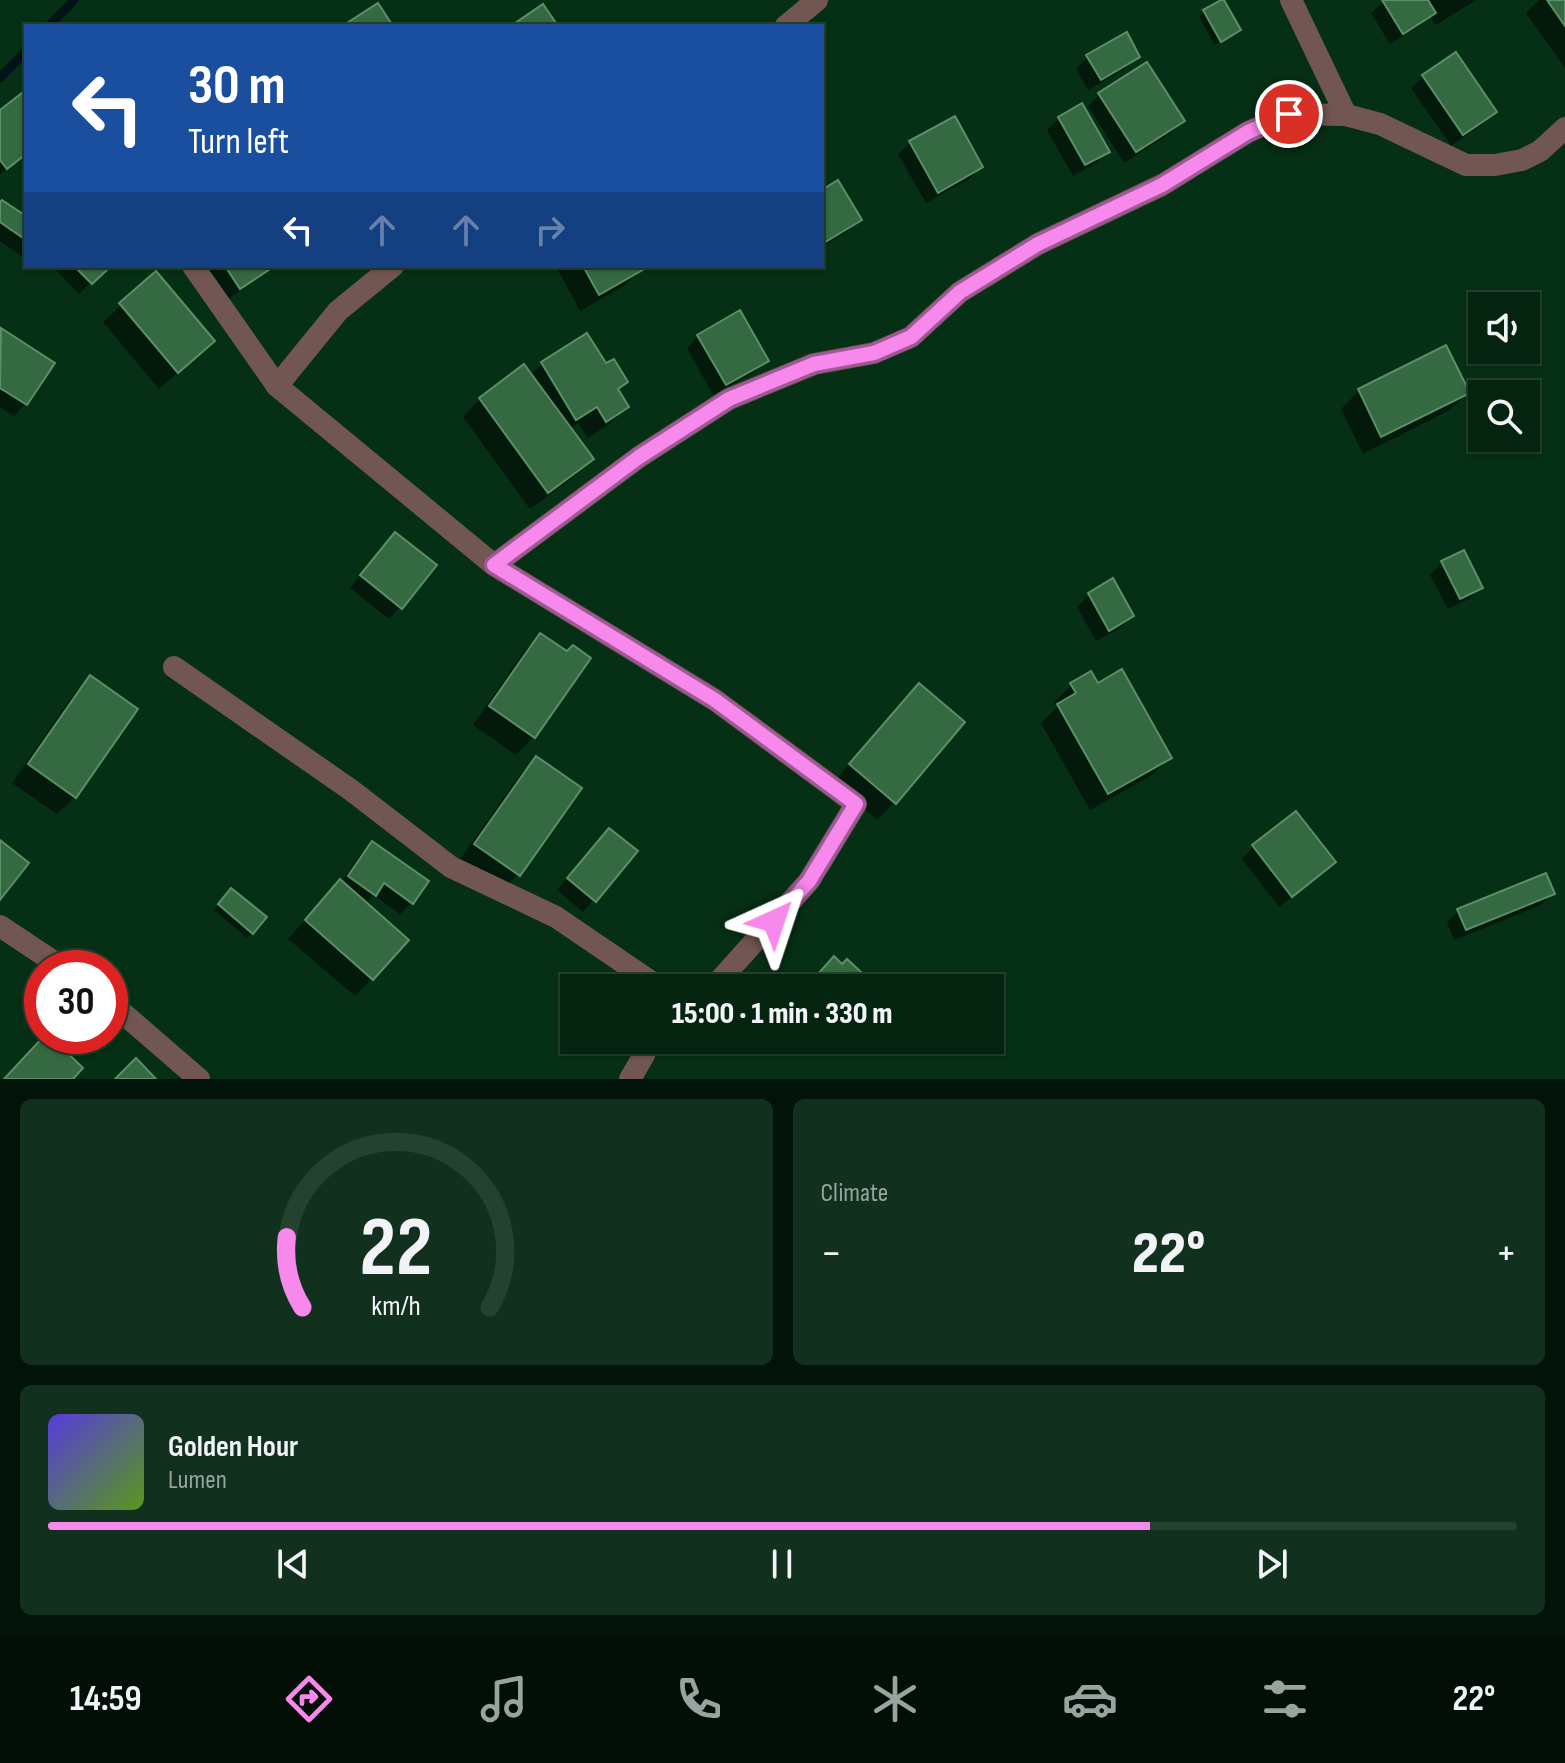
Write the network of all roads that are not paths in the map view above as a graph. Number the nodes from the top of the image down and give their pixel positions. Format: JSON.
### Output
{"nodes":[{"id":1,"x":817,"y":0,"type":"edge"},
{"id":2,"x":1291,"y":0,"type":"edge"},
{"id":3,"x":788,"y":24,"type":"edge"},
{"id":4,"x":1346,"y":115,"type":"junction"},
{"id":5,"x":1565,"y":128,"type":"edge"},
{"id":6,"x":194,"y":268,"type":"edge"},
{"id":7,"x":391,"y":268,"type":"edge"},
{"id":8,"x":277,"y":386,"type":"junction"},
{"id":9,"x":494,"y":565,"type":"junction"},
{"id":10,"x":174,"y":667,"type":"dead end"},
{"id":11,"x":0,"y":926,"type":"edge"},
{"id":12,"x":36,"y":950,"type":"edge"},
{"id":13,"x":640,"y":974,"type":"edge"},
{"id":14,"x":725,"y":974,"type":"edge"},
{"id":15,"x":128,"y":1018,"type":"edge"},
{"id":16,"x":644,"y":1054,"type":"edge"},
{"id":17,"x":199,"y":1079,"type":"edge"},
{"id":18,"x":630,"y":1079,"type":"edge"}],
"edges":[{"from":1,"to":3,"type":"street"},
{"from":2,"to":4,"type":"street"},
{"from":4,"to":5,"type":"street"},
{"from":4,"to":9,"type":"street"},
{"from":6,"to":8,"type":"street"},
{"from":7,"to":8,"type":"street"},
{"from":8,"to":9,"type":"street"},
{"from":9,"to":14,"type":"street"},
{"from":10,"to":13,"type":"street"},
{"from":11,"to":12,"type":"street"},
{"from":15,"to":17,"type":"street"},
{"from":16,"to":18,"type":"street"}]}
